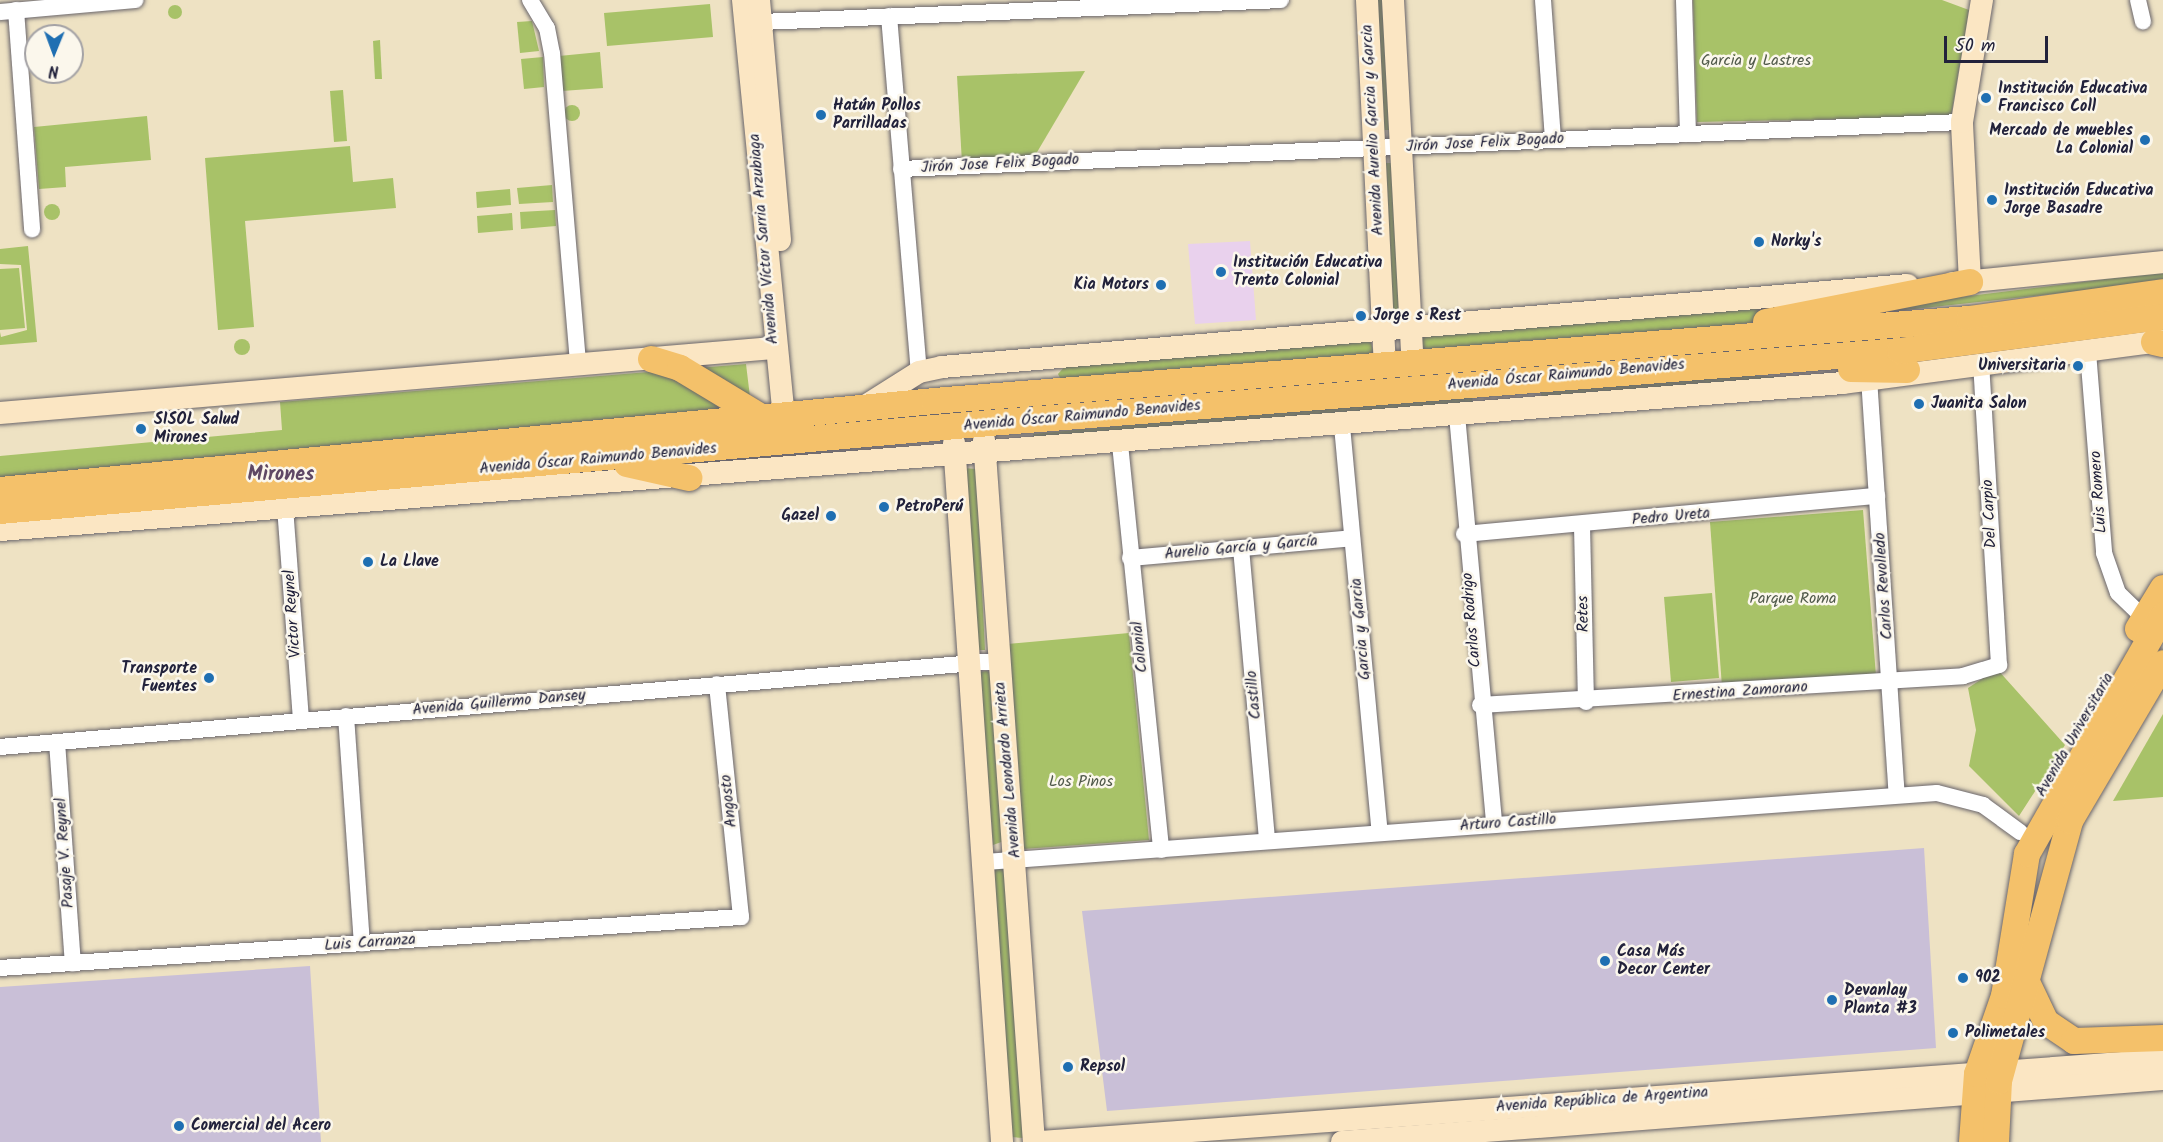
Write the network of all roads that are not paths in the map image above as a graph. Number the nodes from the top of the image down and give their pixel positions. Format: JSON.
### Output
{"nodes":[{"id":1,"x":135,"y":0,"type":"edge"},
{"id":2,"x":530,"y":0,"type":"edge"},
{"id":3,"x":743,"y":0,"type":"edge"},
{"id":4,"x":1005,"y":0,"type":"edge"},
{"id":5,"x":1281,"y":0,"type":"edge"},
{"id":6,"x":1367,"y":0,"type":"edge"},
{"id":7,"x":1393,"y":0,"type":"edge"},
{"id":8,"x":1543,"y":0,"type":"edge"},
{"id":9,"x":1684,"y":0,"type":"edge"},
{"id":10,"x":2138,"y":0,"type":"edge"},
{"id":11,"x":1980,"y":1,"type":"edge"},
{"id":12,"x":1095,"y":4,"type":"edge"},
{"id":13,"x":8,"y":11,"type":"edge"},
{"id":14,"x":760,"y":11,"type":"edge"},
{"id":15,"x":971,"y":13,"type":"junction"},
{"id":16,"x":889,"y":16,"type":"junction"},
{"id":17,"x":2143,"y":21,"type":"dead end"},
{"id":18,"x":1962,"y":122,"type":"junction"},
{"id":19,"x":1688,"y":134,"type":"junction"},
{"id":20,"x":1553,"y":140,"type":"junction"},
{"id":21,"x":1400,"y":147,"type":"junction"},
{"id":22,"x":1374,"y":148,"type":"junction"},
{"id":23,"x":901,"y":169,"type":"junction"},
{"id":24,"x":32,"y":229,"type":"dead end"},
{"id":25,"x":2163,"y":262,"type":"edge"},
{"id":26,"x":1970,"y":282,"type":"junction"},
{"id":27,"x":2163,"y":292,"type":"edge"},
{"id":28,"x":2092,"y":315,"type":"junction"},
{"id":29,"x":2163,"y":317,"type":"edge"},
{"id":30,"x":1411,"y":327,"type":"junction"},
{"id":31,"x":1382,"y":329,"type":"junction"},
{"id":32,"x":2160,"y":342,"type":"edge"},
{"id":33,"x":1666,"y":346,"type":"junction"},
{"id":34,"x":773,"y":348,"type":"junction"},
{"id":35,"x":2088,"y":352,"type":"junction"},
{"id":36,"x":651,"y":359,"type":"junction"},
{"id":37,"x":1981,"y":363,"type":"junction"},
{"id":38,"x":578,"y":364,"type":"junction"},
{"id":39,"x":1698,"y":364,"type":"junction"},
{"id":40,"x":1413,"y":365,"type":"junction"},
{"id":41,"x":1385,"y":367,"type":"junction"},
{"id":42,"x":1907,"y":370,"type":"junction"},
{"id":43,"x":919,"y":372,"type":"junction"},
{"id":44,"x":1869,"y":378,"type":"junction"},
{"id":45,"x":981,"y":398,"type":"junction"},
{"id":46,"x":951,"y":400,"type":"junction"},
{"id":47,"x":862,"y":408,"type":"junction"},
{"id":48,"x":0,"y":413,"type":"edge"},
{"id":49,"x":1456,"y":415,"type":"junction"},
{"id":50,"x":779,"y":417,"type":"junction"},
{"id":51,"x":982,"y":424,"type":"junction"},
{"id":52,"x":953,"y":426,"type":"junction"},
{"id":53,"x":1342,"y":426,"type":"junction"},
{"id":54,"x":791,"y":441,"type":"junction"},
{"id":55,"x":1120,"y":444,"type":"junction"},
{"id":56,"x":984,"y":454,"type":"junction"},
{"id":57,"x":955,"y":456,"type":"junction"},
{"id":58,"x":603,"y":459,"type":"junction"},
{"id":59,"x":813,"y":467,"type":"junction"},
{"id":60,"x":689,"y":477,"type":"junction"},
{"id":61,"x":0,"y":490,"type":"edge"},
{"id":62,"x":1877,"y":495,"type":"junction"},
{"id":63,"x":285,"y":507,"type":"junction"},
{"id":64,"x":0,"y":511,"type":"edge"},
{"id":65,"x":1582,"y":526,"type":"junction"},
{"id":66,"x":0,"y":530,"type":"edge"},
{"id":67,"x":1464,"y":534,"type":"junction"},
{"id":68,"x":1353,"y":538,"type":"junction"},
{"id":69,"x":1241,"y":548,"type":"junction"},
{"id":70,"x":1130,"y":558,"type":"junction"},
{"id":71,"x":2163,"y":588,"type":"edge"},
{"id":72,"x":2153,"y":617,"type":"edge"},
{"id":73,"x":998,"y":661,"type":"junction"},
{"id":74,"x":970,"y":663,"type":"junction"},
{"id":75,"x":2163,"y":663,"type":"edge"},
{"id":76,"x":1999,"y":665,"type":"joint"},
{"id":77,"x":1890,"y":680,"type":"junction"},
{"id":78,"x":717,"y":684,"type":"junction"},
{"id":79,"x":2163,"y":690,"type":"edge"},
{"id":80,"x":1586,"y":702,"type":"junction"},
{"id":81,"x":1480,"y":705,"type":"junction"},
{"id":82,"x":346,"y":716,"type":"junction"},
{"id":83,"x":301,"y":720,"type":"junction"},
{"id":84,"x":57,"y":742,"type":"junction"},
{"id":85,"x":0,"y":747,"type":"edge"},
{"id":86,"x":1897,"y":795,"type":"junction"},
{"id":87,"x":1494,"y":824,"type":"junction"},
{"id":88,"x":1380,"y":831,"type":"junction"},
{"id":89,"x":2020,"y":832,"type":"junction"},
{"id":90,"x":1268,"y":842,"type":"junction"},
{"id":91,"x":1161,"y":850,"type":"junction"},
{"id":92,"x":2063,"y":850,"type":"junction"},
{"id":93,"x":1016,"y":861,"type":"junction"},
{"id":94,"x":985,"y":862,"type":"junction"},
{"id":95,"x":2017,"y":891,"type":"junction"},
{"id":96,"x":741,"y":917,"type":"joint"},
{"id":97,"x":2012,"y":927,"type":"junction"},
{"id":98,"x":2038,"y":932,"type":"junction"},
{"id":99,"x":362,"y":943,"type":"junction"},
{"id":100,"x":73,"y":963,"type":"junction"},
{"id":101,"x":0,"y":968,"type":"edge"},
{"id":102,"x":2027,"y":982,"type":"junction"},
{"id":103,"x":2163,"y":1038,"type":"edge"},
{"id":104,"x":2124,"y":1052,"type":"junction"},
{"id":105,"x":2163,"y":1060,"type":"edge"},
{"id":106,"x":2163,"y":1079,"type":"edge"},
{"id":107,"x":1988,"y":1083,"type":"junction"},
{"id":108,"x":1471,"y":1109,"type":"junction"},
{"id":109,"x":1473,"y":1137,"type":"edge"},
{"id":110,"x":1002,"y":1142,"type":"edge"},
{"id":111,"x":1034,"y":1142,"type":"edge"},
{"id":112,"x":1041,"y":1142,"type":"edge"},
{"id":113,"x":1342,"y":1142,"type":"edge"},
{"id":114,"x":1972,"y":1142,"type":"edge"},
{"id":115,"x":1996,"y":1142,"type":"edge"}],
"edges":[{"from":1,"to":13,"type":"street"},
{"from":2,"to":38,"type":"street"},
{"from":3,"to":34,"type":"main road","name":"Avenida Víctor Sarria Arzubiaga"},
{"from":4,"to":15,"type":"street"},
{"from":5,"to":12,"type":"street"},
{"from":6,"to":22,"type":"main road","name":"Avenida Aurelio Garcia y Garcia"},
{"from":7,"to":21,"type":"main road","name":"Avenida Aurelio Garcia y Garcia"},
{"from":8,"to":20,"type":"street"},
{"from":9,"to":19,"type":"street"},
{"from":10,"to":17,"type":"street"},
{"from":11,"to":18,"type":"main road"},
{"from":12,"to":15,"type":"street"},
{"from":13,"to":24,"type":"street"},
{"from":14,"to":16,"type":"street"},
{"from":14,"to":50,"type":"main road","name":"Avenida Víctor Sarria Arzubiaga"},
{"from":15,"to":16,"type":"street"},
{"from":16,"to":23,"type":"street"},
{"from":18,"to":19,"type":"street","name":"Jirón Jose Felix Bogado"},
{"from":18,"to":26,"type":"main road"},
{"from":19,"to":20,"type":"street","name":"Jirón Jose Felix Bogado"},
{"from":20,"to":21,"type":"street","name":"Jirón Jose Felix Bogado"},
{"from":21,"to":22,"type":"street","name":"Jirón Jose Felix Bogado"},
{"from":21,"to":30,"type":"main road","name":"Avenida Aurelio Garcia y Garcia"},
{"from":22,"to":23,"type":"street","name":"Jirón Jose Felix Bogado"},
{"from":22,"to":31,"type":"main road","name":"Avenida Aurelio Garcia y Garcia"},
{"from":23,"to":43,"type":"street"},
{"from":25,"to":26,"type":"main road","name":"Avenida Óscar Raimundo Benavides"},
{"from":26,"to":30,"type":"main road","name":"Avenida Óscar Raimundo Benavides"},
{"from":26,"to":33,"type":"main road"},
{"from":27,"to":28,"type":"main road","name":"Avenida Óscar Raimundo Benavides"},
{"from":28,"to":29,"type":"main road","name":"Avenida Óscar Raimundo Benavides"},
{"from":28,"to":33,"type":"main road","name":"Avenida Óscar Raimundo Benavides"},
{"from":28,"to":39,"type":"main road","name":"Avenida Óscar Raimundo Benavides"},
{"from":30,"to":31,"type":"main road","name":"Avenida Óscar Raimundo Benavides"},
{"from":30,"to":40,"type":"main road","name":"Avenida Aurelio Garcia y Garcia"},
{"from":31,"to":41,"type":"main road","name":"Avenida Aurelio Garcia y Garcia"},
{"from":31,"to":43,"type":"main road","name":"Avenida Óscar Raimundo Benavides"},
{"from":32,"to":35,"type":"main road","name":"Avenida Óscar Raimundo Benavides"},
{"from":33,"to":40,"type":"main road","name":"Avenida Óscar Raimundo Benavides"},
{"from":34,"to":36,"type":"main road"},
{"from":34,"to":50,"type":"main road","name":"Avenida Víctor Sarria Arzubiaga"},
{"from":35,"to":37,"type":"main road","name":"Avenida Óscar Raimundo Benavides"},
{"from":35,"to":72,"type":"street","name":"Luis Romero"},
{"from":36,"to":38,"type":"main road"},
{"from":36,"to":50,"type":"main road"},
{"from":37,"to":42,"type":"main road","name":"Avenida Óscar Raimundo Benavides"},
{"from":37,"to":76,"type":"street","name":"Del Carpio"},
{"from":38,"to":48,"type":"main road"},
{"from":39,"to":42,"type":"main road"},
{"from":39,"to":51,"type":"main road","name":"Avenida Óscar Raimundo Benavides"},
{"from":40,"to":41,"type":"main road","name":"Avenida Óscar Raimundo Benavides"},
{"from":41,"to":45,"type":"main road","name":"Avenida Óscar Raimundo Benavides"},
{"from":42,"to":44,"type":"main road","name":"Avenida Óscar Raimundo Benavides"},
{"from":43,"to":47,"type":"main road","name":"Avenida Óscar Raimundo Benavides"},
{"from":44,"to":49,"type":"main road","name":"Avenida Óscar Raimundo Benavides"},
{"from":44,"to":62,"type":"street","name":"Carlos Revolledo"},
{"from":45,"to":46,"type":"main road","name":"Avenida Óscar Raimundo Benavides"},
{"from":45,"to":51,"type":"main road","name":"Avenida Leondardo Arrieta"},
{"from":46,"to":47,"type":"main road","name":"Avenida Óscar Raimundo Benavides"},
{"from":46,"to":52,"type":"main road","name":"Avenida Leondardo Arrieta"},
{"from":47,"to":50,"type":"main road","name":"Avenida Óscar Raimundo Benavides"},
{"from":49,"to":53,"type":"main road","name":"Avenida Óscar Raimundo Benavides"},
{"from":49,"to":67,"type":"street","name":"Carlos Rodrigo"},
{"from":50,"to":54,"type":"main road","name":"Avenida Víctor Sarria Arzubiaga"},
{"from":50,"to":61,"type":"main road","name":"Avenida Óscar Raimundo Benavides"},
{"from":51,"to":52,"type":"main road","name":"Avenida Óscar Raimundo Benavides"},
{"from":51,"to":56,"type":"main road","name":"Avenida Leondardo Arrieta"},
{"from":52,"to":54,"type":"main road","name":"Avenida Óscar Raimundo Benavides"},
{"from":52,"to":57,"type":"main road","name":"Avenida Leondardo Arrieta"},
{"from":53,"to":55,"type":"main road","name":"Avenida Óscar Raimundo Benavides"},
{"from":53,"to":68,"type":"street","name":"Garcia y Garcia"},
{"from":54,"to":58,"type":"main road","name":"Avenida Óscar Raimundo Benavides"},
{"from":54,"to":59,"type":"main road","name":"Avenida Víctor Sarria Arzubiaga"},
{"from":55,"to":56,"type":"main road","name":"Avenida Óscar Raimundo Benavides"},
{"from":55,"to":70,"type":"street","name":"Colonial"},
{"from":56,"to":57,"type":"main road","name":"Avenida Óscar Raimundo Benavides"},
{"from":56,"to":73,"type":"main road","name":"Avenida Leondardo Arrieta"},
{"from":57,"to":59,"type":"main road","name":"Avenida Óscar Raimundo Benavides"},
{"from":57,"to":74,"type":"main road","name":"Avenida Leondardo Arrieta"},
{"from":58,"to":60,"type":"main road"},
{"from":58,"to":64,"type":"main road","name":"Avenida Óscar Raimundo Benavides"},
{"from":59,"to":60,"type":"main road","name":"Avenida Óscar Raimundo Benavides"},
{"from":60,"to":63,"type":"main road","name":"Avenida Óscar Raimundo Benavides"},
{"from":62,"to":65,"type":"street","name":"Pedro Ureta"},
{"from":62,"to":77,"type":"street","name":"Carlos Revolledo"},
{"from":63,"to":66,"type":"main road","name":"Avenida Óscar Raimundo Benavides"},
{"from":63,"to":83,"type":"street","name":"Victor Reynel"},
{"from":65,"to":67,"type":"street","name":"Pedro Ureta"},
{"from":65,"to":80,"type":"street","name":"Retes"},
{"from":67,"to":81,"type":"street","name":"Carlos Rodrigo"},
{"from":68,"to":69,"type":"street","name":"Aurelio García y García"},
{"from":68,"to":88,"type":"street","name":"Garcia y Garcia"},
{"from":69,"to":70,"type":"street","name":"Aurelio García y García"},
{"from":69,"to":90,"type":"street","name":"Castillo"},
{"from":70,"to":91,"type":"street","name":"Colonial"},
{"from":71,"to":72,"type":"main road","name":"Avenida Universitaria"},
{"from":72,"to":89,"type":"main road","name":"Avenida Universitaria"},
{"from":72,"to":95,"type":"main road","name":"Avenida Universitaria"},
{"from":73,"to":74,"type":"street","name":"Avenida Guillermo Dansey"},
{"from":73,"to":93,"type":"main road","name":"Avenida Leondardo Arrieta"},
{"from":74,"to":78,"type":"street","name":"Avenida Guillermo Dansey"},
{"from":74,"to":94,"type":"main road","name":"Avenida Leondardo Arrieta"},
{"from":75,"to":92,"type":"main road","name":"Avenida Universitaria"},
{"from":76,"to":77,"type":"street","name":"Ernestina Zamorano"},
{"from":77,"to":80,"type":"street","name":"Ernestina Zamorano"},
{"from":77,"to":86,"type":"street","name":"Carlos Revolledo"},
{"from":78,"to":82,"type":"street","name":"Avenida Guillermo Dansey"},
{"from":78,"to":96,"type":"street","name":"Angosto"},
{"from":79,"to":92,"type":"main road","name":"Avenida Universitaria"},
{"from":80,"to":81,"type":"street","name":"Ernestina Zamorano"},
{"from":81,"to":87,"type":"street","name":"Carlos Rodrigo"},
{"from":82,"to":83,"type":"street","name":"Avenida Guillermo Dansey"},
{"from":82,"to":99,"type":"street"},
{"from":83,"to":84,"type":"street","name":"Avenida Guillermo Dansey"},
{"from":84,"to":85,"type":"street","name":"Avenida Guillermo Dansey"},
{"from":84,"to":100,"type":"street","name":"Pasaje V. Reynel"},
{"from":86,"to":87,"type":"street","name":"Arturo Castillo"},
{"from":86,"to":89,"type":"street","name":"Arturo Castillo"},
{"from":87,"to":88,"type":"street","name":"Arturo Castillo"},
{"from":88,"to":90,"type":"street","name":"Arturo Castillo"},
{"from":89,"to":95,"type":"main road","name":"Avenida Universitaria"},
{"from":90,"to":91,"type":"street","name":"Arturo Castillo"},
{"from":91,"to":93,"type":"street","name":"Arturo Castillo"},
{"from":92,"to":98,"type":"main road","name":"Avenida Universitaria"},
{"from":93,"to":94,"type":"street","name":"Arturo Castillo"},
{"from":93,"to":111,"type":"main road","name":"Avenida Leondardo Arrieta"},
{"from":94,"to":110,"type":"main road","name":"Avenida Leondardo Arrieta"},
{"from":95,"to":97,"type":"main road","name":"Avenida Universitaria"},
{"from":96,"to":99,"type":"street","name":"Luis Carranza"},
{"from":97,"to":98,"type":"main road"},
{"from":97,"to":107,"type":"main road","name":"Avenida Universitaria"},
{"from":98,"to":102,"type":"main road","name":"Avenida Universitaria"},
{"from":99,"to":100,"type":"street","name":"Luis Carranza"},
{"from":100,"to":101,"type":"street","name":"Luis Carranza"},
{"from":102,"to":104,"type":"main road"},
{"from":102,"to":107,"type":"main road","name":"Avenida Universitaria"},
{"from":103,"to":104,"type":"main road"},
{"from":104,"to":105,"type":"main road","name":"Avenida República de Argentina"},
{"from":104,"to":107,"type":"main road","name":"Avenida República de Argentina"},
{"from":106,"to":107,"type":"main road","name":"Avenida República de Argentina"},
{"from":107,"to":108,"type":"main road","name":"Avenida República de Argentina"},
{"from":107,"to":109,"type":"main road","name":"Avenida República de Argentina"},
{"from":107,"to":114,"type":"main road","name":"Avenida Universitaria"},
{"from":107,"to":115,"type":"main road","name":"Avenida Universitaria"},
{"from":108,"to":109,"type":"main road"},
{"from":108,"to":112,"type":"main road","name":"Avenida República de Argentina"},
{"from":109,"to":113,"type":"main road","name":"Avenida República de Argentina"}]}
